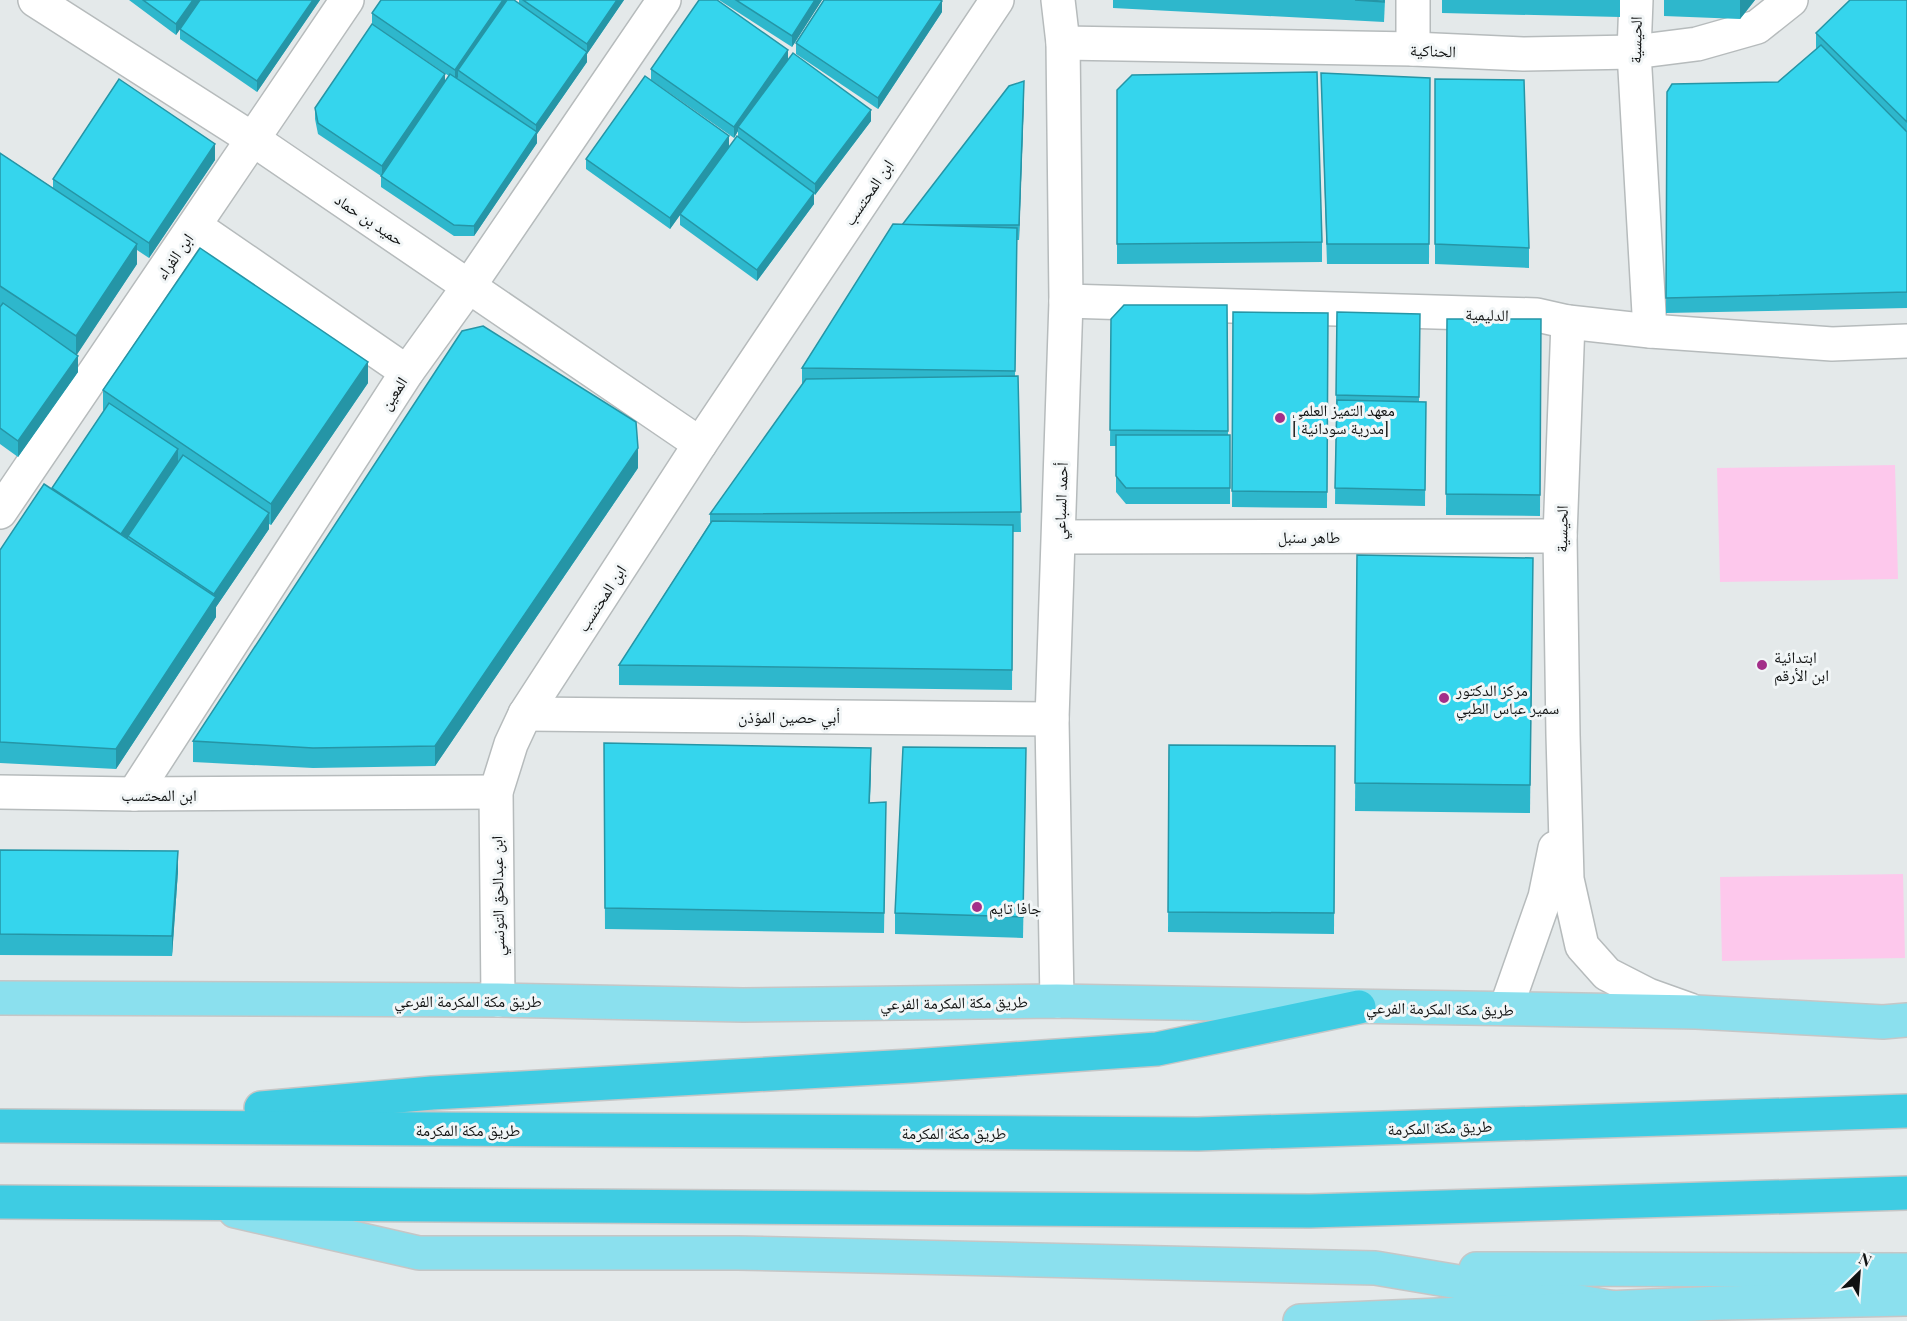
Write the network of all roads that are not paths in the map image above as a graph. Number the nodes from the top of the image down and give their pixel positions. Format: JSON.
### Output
{"nodes":[{"id":1,"x":35,"y":0,"type":"edge"},
{"id":2,"x":347,"y":0,"type":"edge"},
{"id":3,"x":664,"y":0,"type":"edge"},
{"id":4,"x":1058,"y":0,"type":"edge"},
{"id":5,"x":1413,"y":0,"type":"edge"},
{"id":6,"x":1636,"y":0,"type":"edge"},
{"id":7,"x":1791,"y":0,"type":"edge"},
{"id":8,"x":984,"y":4,"type":"edge"},
{"id":9,"x":1063,"y":43,"type":"junction"},
{"id":10,"x":1413,"y":49,"type":"junction"},
{"id":11,"x":1634,"y":52,"type":"junction"},
{"id":12,"x":254,"y":140,"type":"junction"},
{"id":13,"x":195,"y":226,"type":"junction"},
{"id":14,"x":469,"y":286,"type":"junction"},
{"id":15,"x":1066,"y":301,"type":"junction"},
{"id":16,"x":1568,"y":322,"type":"junction"},
{"id":17,"x":1650,"y":331,"type":"junction"},
{"id":18,"x":1907,"y":341,"type":"edge"},
{"id":19,"x":407,"y":372,"type":"junction"},
{"id":20,"x":700,"y":444,"type":"junction"},
{"id":21,"x":0,"y":512,"type":"edge"},
{"id":22,"x":1560,"y":536,"type":"junction"},
{"id":23,"x":1059,"y":537,"type":"junction"},
{"id":24,"x":525,"y":714,"type":"junction"},
{"id":25,"x":1052,"y":718,"type":"junction"},
{"id":26,"x":1563,"y":735,"type":"junction"},
{"id":27,"x":0,"y":792,"type":"edge"},
{"id":28,"x":496,"y":792,"type":"junction"},
{"id":29,"x":134,"y":794,"type":"junction"},
{"id":30,"x":0,"y":998,"type":"edge"},
{"id":31,"x":498,"y":1000,"type":"junction"},
{"id":32,"x":1057,"y":1001,"type":"junction"},
{"id":33,"x":1359,"y":1007,"type":"junction"},
{"id":34,"x":1506,"y":1008,"type":"junction"},
{"id":35,"x":1696,"y":1012,"type":"junction"},
{"id":36,"x":1901,"y":1020,"type":"edge"},
{"id":37,"x":1907,"y":1112,"type":"edge"},
{"id":38,"x":0,"y":1120,"type":"edge"},
{"id":39,"x":0,"y":1126,"type":"edge"},
{"id":40,"x":58,"y":1126,"type":"junction"},
{"id":41,"x":1907,"y":1192,"type":"edge"},
{"id":42,"x":0,"y":1202,"type":"edge"},
{"id":43,"x":198,"y":1202,"type":"junction"},
{"id":44,"x":1375,"y":1268,"type":"junction"},
{"id":45,"x":1907,"y":1270,"type":"edge"},
{"id":46,"x":1907,"y":1299,"type":"edge"},
{"id":47,"x":1721,"y":1303,"type":"junction"},
{"id":48,"x":1615,"y":1308,"type":"junction"},
{"id":49,"x":1300,"y":1321,"type":"edge"},
{"id":50,"x":1858,"y":1321,"type":"edge"}],
"edges":[{"from":1,"to":12,"type":"street","name":"حميد بن حماد"},
{"from":2,"to":12,"type":"street","name":"ابن الفراء"},
{"from":3,"to":14,"type":"street","name":"المعين"},
{"from":4,"to":9,"type":"street","name":"أحمد السباعي"},
{"from":5,"to":10,"type":"street"},
{"from":6,"to":11,"type":"street","name":"الحيسية"},
{"from":7,"to":11,"type":"street","name":"الحناكية"},
{"from":8,"to":20,"type":"street","name":"ابن المحتسب"},
{"from":9,"to":10,"type":"street","name":"الحناكية"},
{"from":9,"to":15,"type":"street","name":"أحمد السباعي"},
{"from":10,"to":11,"type":"street","name":"الحناكية"},
{"from":11,"to":17,"type":"street","name":"الحيسية"},
{"from":12,"to":13,"type":"street","name":"ابن الفراء"},
{"from":12,"to":14,"type":"street","name":"حميد بن حماد"},
{"from":13,"to":19,"type":"street"},
{"from":13,"to":21,"type":"street","name":"ابن الفراء"},
{"from":14,"to":19,"type":"street","name":"المعين"},
{"from":14,"to":20,"type":"street","name":"حميد بن حماد"},
{"from":15,"to":16,"type":"street","name":"الدليمية"},
{"from":15,"to":23,"type":"street","name":"أحمد السباعي"},
{"from":16,"to":17,"type":"street","name":"الدليمية"},
{"from":16,"to":22,"type":"street","name":"الحيسية"},
{"from":17,"to":18,"type":"street","name":"الدليمية"},
{"from":19,"to":29,"type":"street","name":"المعين"},
{"from":20,"to":24,"type":"street","name":"ابن المحتسب"},
{"from":22,"to":23,"type":"street","name":"طاهر سنبل"},
{"from":22,"to":26,"type":"street","name":"الحيسية"},
{"from":23,"to":25,"type":"street","name":"أحمد السباعي"},
{"from":24,"to":25,"type":"street","name":"أبي حصين المؤذن"},
{"from":24,"to":28,"type":"street","name":"ابن المحتسب"},
{"from":25,"to":32,"type":"street","name":"أحمد السباعي"},
{"from":26,"to":34,"type":"street"},
{"from":26,"to":35,"type":"street"},
{"from":27,"to":29,"type":"street","name":"ابن المحتسب"},
{"from":28,"to":29,"type":"street","name":"ابن المحتسب"},
{"from":28,"to":31,"type":"street","name":"ابن عبدالحق التونسي"},
{"from":30,"to":31,"type":"main road","name":"طريق مكة المكرمة الفرعي"},
{"from":31,"to":32,"type":"main road","name":"طريق مكة المكرمة الفرعي"},
{"from":32,"to":33,"type":"main road","name":"طريق مكة المكرمة الفرعي"},
{"from":33,"to":34,"type":"main road","name":"طريق مكة المكرمة الفرعي"},
{"from":33,"to":40,"type":"highway"},
{"from":34,"to":35,"type":"main road","name":"طريق مكة المكرمة الفرعي"},
{"from":35,"to":36,"type":"main road","name":"طريق مكة المكرمة الفرعي"},
{"from":37,"to":40,"type":"highway","name":"طريق مكة المكرمة"},
{"from":38,"to":40,"type":"highway"},
{"from":39,"to":40,"type":"highway","name":"طريق مكة المكرمة"},
{"from":41,"to":43,"type":"highway"},
{"from":42,"to":43,"type":"highway"},
{"from":43,"to":44,"type":"main road"},
{"from":44,"to":45,"type":"main road"},
{"from":44,"to":48,"type":"main road"},
{"from":46,"to":47,"type":"main road"},
{"from":47,"to":48,"type":"main road"},
{"from":47,"to":50,"type":"main road"},
{"from":48,"to":49,"type":"main road"}]}
